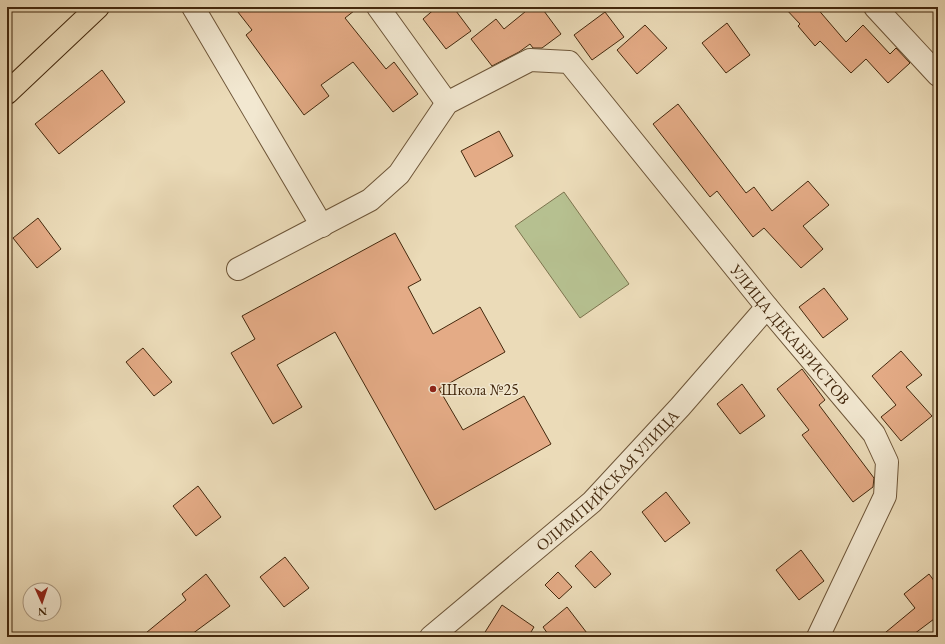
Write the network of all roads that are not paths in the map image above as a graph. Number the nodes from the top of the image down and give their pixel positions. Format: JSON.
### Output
{"nodes":[{"id":1,"x":98,"y":7,"type":"edge"},
{"id":2,"x":193,"y":7,"type":"edge"},
{"id":3,"x":378,"y":7,"type":"edge"},
{"id":4,"x":875,"y":7,"type":"edge"},
{"id":5,"x":938,"y":75,"type":"edge"},
{"id":6,"x":7,"y":93,"type":"edge"},
{"id":7,"x":447,"y":103,"type":"junction"},
{"id":8,"x":322,"y":226,"type":"junction"},
{"id":9,"x":238,"y":269,"type":"dead end"},
{"id":10,"x":767,"y":307,"type":"junction"},
{"id":11,"x":432,"y":637,"type":"edge"},
{"id":12,"x":818,"y":637,"type":"edge"}],
"edges":[{"from":1,"to":6,"type":"main road"},
{"from":2,"to":8,"type":"street"},
{"from":3,"to":7,"type":"street"},
{"from":4,"to":5,"type":"street"},
{"from":7,"to":8,"type":"street"},
{"from":7,"to":10,"type":"street","name":"УЛИЦА ДЕКАБРИСТОВ"},
{"from":8,"to":9,"type":"street"},
{"from":10,"to":11,"type":"street","name":"ОЛИМПИЙСКАЯ УЛИЦА"},
{"from":10,"to":12,"type":"street","name":"УЛИЦА ДЕКАБРИСТОВ"}]}
